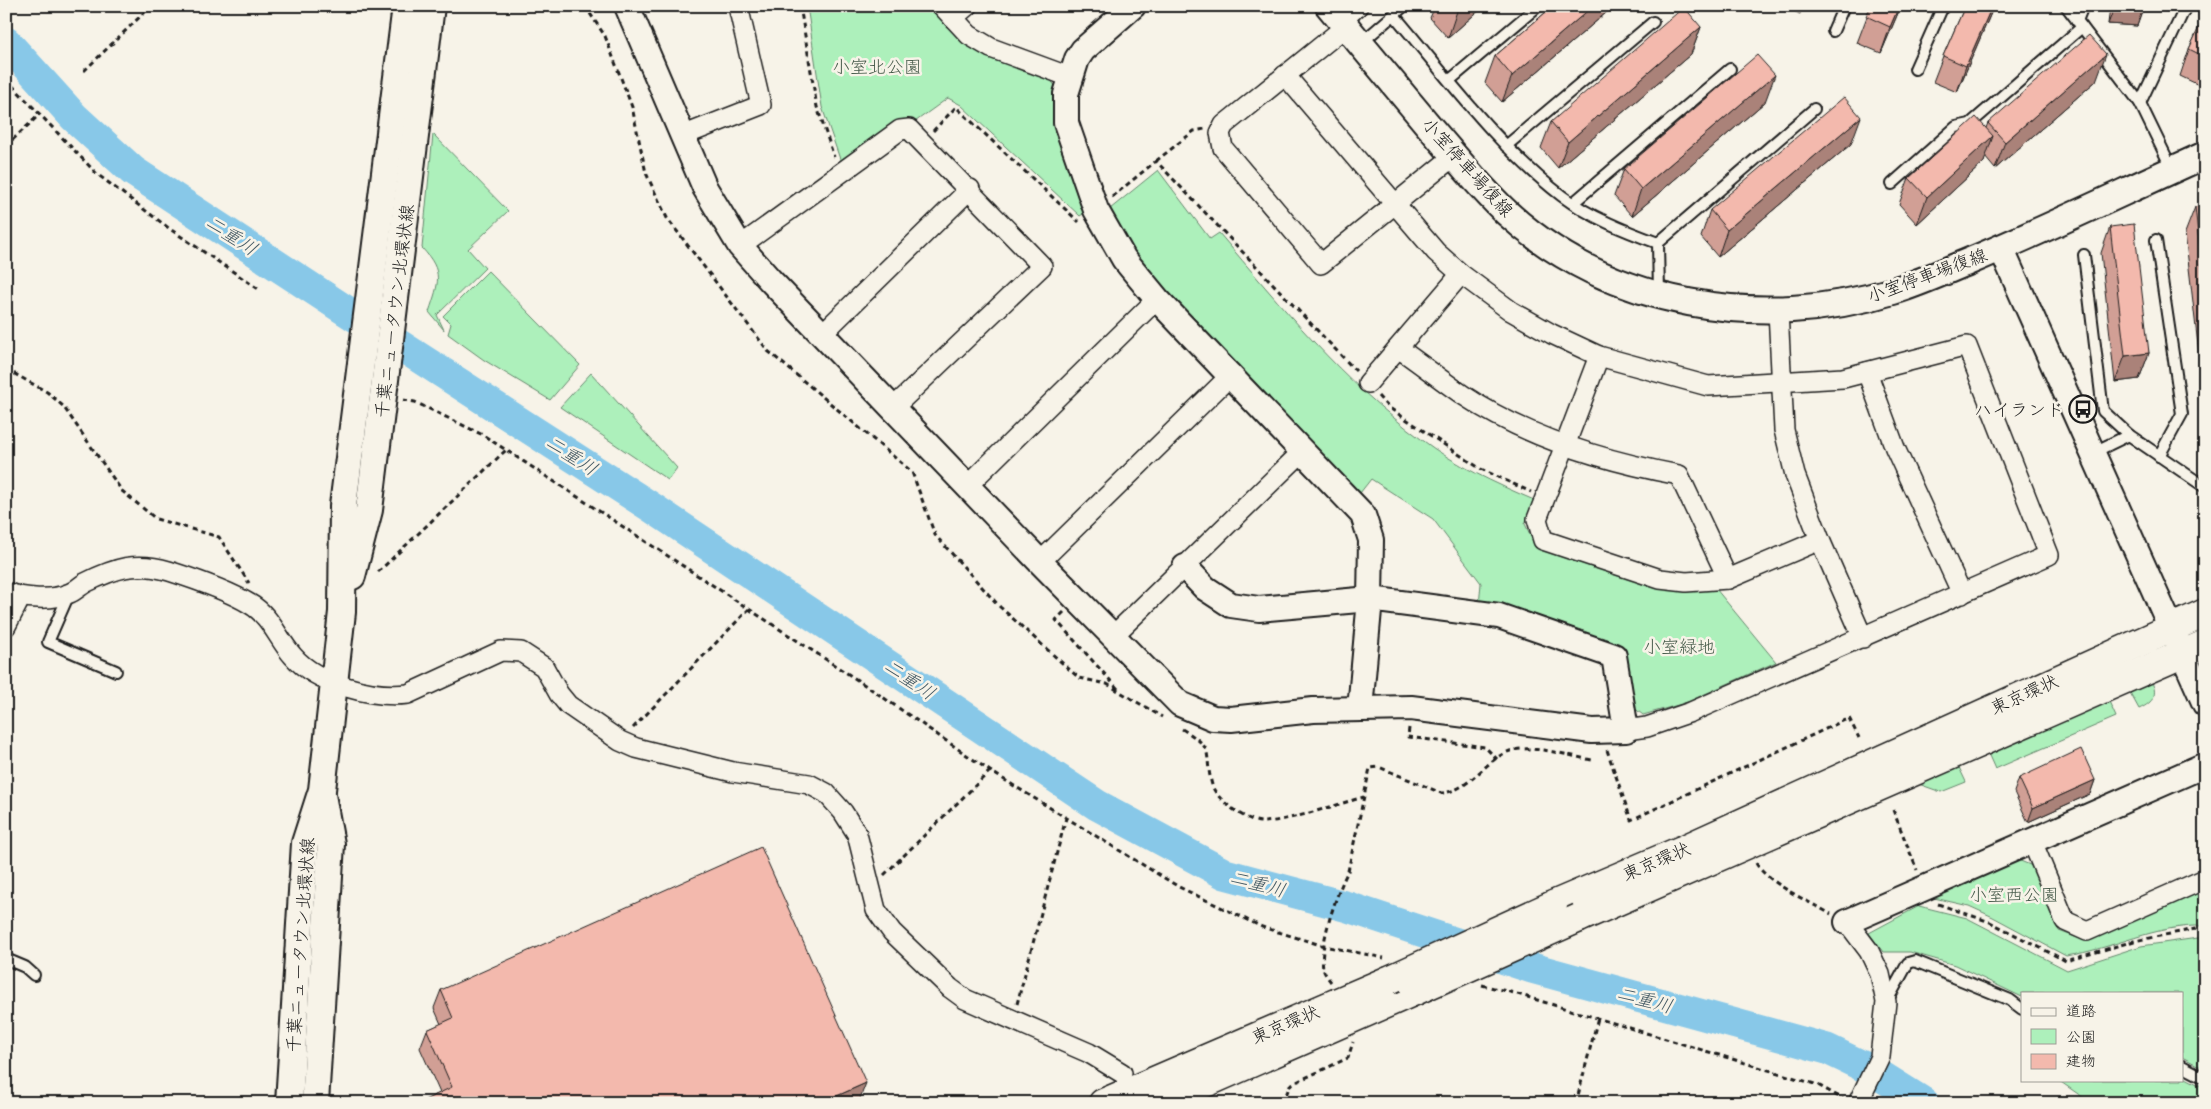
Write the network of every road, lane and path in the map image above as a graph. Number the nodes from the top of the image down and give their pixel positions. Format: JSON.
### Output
{"nodes":[{"id":1,"x":151,"y":6,"type":"edge"},
{"id":2,"x":406,"y":6,"type":"edge"},
{"id":3,"x":431,"y":6,"type":"edge"},
{"id":4,"x":584,"y":6,"type":"edge"},
{"id":5,"x":627,"y":6,"type":"edge"},
{"id":6,"x":738,"y":6,"type":"edge"},
{"id":7,"x":800,"y":6,"type":"edge"},
{"id":8,"x":967,"y":6,"type":"edge"},
{"id":9,"x":1133,"y":6,"type":"edge"},
{"id":10,"x":1404,"y":6,"type":"edge"},
{"id":11,"x":1538,"y":6,"type":"edge"},
{"id":12,"x":1844,"y":6,"type":"edge"},
{"id":13,"x":1943,"y":6,"type":"edge"},
{"id":14,"x":2066,"y":6,"type":"edge"},
{"id":15,"x":2083,"y":6,"type":"edge"},
{"id":16,"x":2186,"y":6,"type":"edge"},
{"id":17,"x":948,"y":12,"type":"edge"},
{"id":18,"x":1394,"y":15,"type":"junction"},
{"id":19,"x":1347,"y":21,"type":"edge"},
{"id":20,"x":1653,"y":22,"type":"dead end"},
{"id":21,"x":2079,"y":24,"type":"junction"},
{"id":22,"x":1833,"y":31,"type":"dead end"},
{"id":23,"x":1730,"y":69,"type":"dead end"},
{"id":24,"x":1914,"y":69,"type":"dead end"},
{"id":25,"x":84,"y":71,"type":"dead end"},
{"id":26,"x":1285,"y":75,"type":"junction"},
{"id":27,"x":1070,"y":77,"type":"junction"},
{"id":28,"x":6,"y":79,"type":"edge"},
{"id":29,"x":1450,"y":80,"type":"junction"},
{"id":30,"x":2140,"y":103,"type":"junction"},
{"id":31,"x":1814,"y":109,"type":"dead end"},
{"id":32,"x":39,"y":115,"type":"junction"},
{"id":33,"x":1224,"y":125,"type":"junction"},
{"id":34,"x":682,"y":136,"type":"junction"},
{"id":35,"x":922,"y":141,"type":"junction"},
{"id":36,"x":6,"y":146,"type":"edge"},
{"id":37,"x":1506,"y":146,"type":"junction"},
{"id":38,"x":2205,"y":155,"type":"edge"},
{"id":39,"x":1454,"y":156,"type":"junction"},
{"id":40,"x":1156,"y":161,"type":"junction"},
{"id":41,"x":2172,"y":169,"type":"junction"},
{"id":42,"x":840,"y":174,"type":"junction"},
{"id":43,"x":1892,"y":184,"type":"dead end"},
{"id":44,"x":970,"y":189,"type":"junction"},
{"id":45,"x":1573,"y":203,"type":"junction"},
{"id":46,"x":1394,"y":205,"type":"junction"},
{"id":47,"x":1096,"y":210,"type":"junction"},
{"id":48,"x":2156,"y":240,"type":"dead end"},
{"id":49,"x":1658,"y":243,"type":"junction"},
{"id":50,"x":740,"y":246,"type":"junction"},
{"id":51,"x":2001,"y":248,"type":"junction"},
{"id":52,"x":2084,"y":255,"type":"dead end"},
{"id":53,"x":1461,"y":274,"type":"junction"},
{"id":54,"x":260,"y":290,"type":"dead end"},
{"id":55,"x":1660,"y":296,"type":"junction"},
{"id":56,"x":1157,"y":299,"type":"junction"},
{"id":57,"x":1778,"y":311,"type":"junction"},
{"id":58,"x":821,"y":334,"type":"junction"},
{"id":59,"x":1398,"y":348,"type":"junction"},
{"id":60,"x":1599,"y":356,"type":"junction"},
{"id":61,"x":6,"y":369,"type":"edge"},
{"id":62,"x":1867,"y":372,"type":"junction"},
{"id":63,"x":1231,"y":375,"type":"junction"},
{"id":64,"x":1368,"y":383,"type":"junction"},
{"id":65,"x":1781,"y":383,"type":"junction"},
{"id":66,"x":397,"y":399,"type":"dead end"},
{"id":67,"x":893,"y":408,"type":"junction"},
{"id":68,"x":2128,"y":435,"type":"junction"},
{"id":69,"x":1564,"y":446,"type":"junction"},
{"id":70,"x":506,"y":450,"type":"junction"},
{"id":71,"x":1304,"y":450,"type":"junction"},
{"id":72,"x":2092,"y":453,"type":"junction"},
{"id":73,"x":2159,"y":456,"type":"junction"},
{"id":74,"x":966,"y":486,"type":"junction"},
{"id":75,"x":2205,"y":487,"type":"edge"},
{"id":76,"x":1545,"y":498,"type":"junction"},
{"id":77,"x":1820,"y":540,"type":"junction"},
{"id":78,"x":1040,"y":562,"type":"junction"},
{"id":79,"x":1185,"y":567,"type":"junction"},
{"id":80,"x":378,"y":572,"type":"dead end"},
{"id":81,"x":1728,"y":578,"type":"junction"},
{"id":82,"x":14,"y":594,"type":"edge"},
{"id":83,"x":69,"y":594,"type":"junction"},
{"id":84,"x":1962,"y":594,"type":"junction"},
{"id":85,"x":1075,"y":598,"type":"junction"},
{"id":86,"x":1370,"y":599,"type":"junction"},
{"id":87,"x":749,"y":609,"type":"junction"},
{"id":88,"x":259,"y":611,"type":"junction"},
{"id":89,"x":342,"y":612,"type":"junction"},
{"id":90,"x":2205,"y":613,"type":"edge"},
{"id":91,"x":6,"y":626,"type":"edge"},
{"id":92,"x":2171,"y":628,"type":"junction"},
{"id":93,"x":1113,"y":636,"type":"junction"},
{"id":94,"x":1862,"y":638,"type":"junction"},
{"id":95,"x":2193,"y":649,"type":"edge"},
{"id":96,"x":116,"y":671,"type":"dead end"},
{"id":97,"x":333,"y":681,"type":"junction"},
{"id":98,"x":1121,"y":692,"type":"junction"},
{"id":99,"x":2205,"y":704,"type":"edge"},
{"id":100,"x":1411,"y":708,"type":"junction"},
{"id":101,"x":1360,"y":709,"type":"junction"},
{"id":102,"x":1169,"y":721,"type":"dead end"},
{"id":103,"x":1177,"y":726,"type":"dead end"},
{"id":104,"x":1626,"y":730,"type":"junction"},
{"id":105,"x":1600,"y":731,"type":"junction"},
{"id":106,"x":1859,"y":738,"type":"dead end"},
{"id":107,"x":620,"y":740,"type":"junction"},
{"id":108,"x":1497,"y":759,"type":"junction"},
{"id":109,"x":1592,"y":760,"type":"dead end"},
{"id":110,"x":2205,"y":765,"type":"edge"},
{"id":111,"x":990,"y":771,"type":"junction"},
{"id":112,"x":322,"y":790,"type":"junction"},
{"id":113,"x":1364,"y":797,"type":"junction"},
{"id":114,"x":1892,"y":810,"type":"dead end"},
{"id":115,"x":1066,"y":818,"type":"junction"},
{"id":116,"x":2032,"y":841,"type":"junction"},
{"id":117,"x":1749,"y":844,"type":"junction"},
{"id":118,"x":2205,"y":878,"type":"edge"},
{"id":119,"x":868,"y":883,"type":"junction"},
{"id":120,"x":1924,"y":890,"type":"junction"},
{"id":121,"x":1847,"y":922,"type":"junction"},
{"id":122,"x":2205,"y":930,"type":"edge"},
{"id":123,"x":1324,"y":946,"type":"junction"},
{"id":124,"x":6,"y":959,"type":"edge"},
{"id":125,"x":1390,"y":970,"type":"junction"},
{"id":126,"x":34,"y":975,"type":"dead end"},
{"id":127,"x":1332,"y":984,"type":"dead end"},
{"id":128,"x":1476,"y":984,"type":"dead end"},
{"id":129,"x":1886,"y":1002,"type":"junction"},
{"id":130,"x":2021,"y":1008,"type":"edge"},
{"id":131,"x":1598,"y":1018,"type":"junction"},
{"id":132,"x":1013,"y":1019,"type":"junction"},
{"id":133,"x":1353,"y":1039,"type":"dead end"},
{"id":134,"x":2184,"y":1067,"type":"edge"},
{"id":135,"x":1122,"y":1074,"type":"dead end"},
{"id":136,"x":2205,"y":1078,"type":"edge"},
{"id":137,"x":1856,"y":1101,"type":"edge"},
{"id":138,"x":289,"y":1103,"type":"edge"},
{"id":139,"x":315,"y":1103,"type":"edge"},
{"id":140,"x":1103,"y":1103,"type":"edge"},
{"id":141,"x":1160,"y":1103,"type":"edge"},
{"id":142,"x":1283,"y":1103,"type":"edge"},
{"id":143,"x":1576,"y":1103,"type":"edge"}],
"edges":[{"from":1,"to":25,"type":"path"},
{"from":2,"to":89,"type":"main road","name":"千葉ニュータウン北環状線"},
{"from":3,"to":89,"type":"main road","name":"千葉ニュータウン北環状線"},
{"from":4,"to":98,"type":"path"},
{"from":5,"to":34,"type":"street"},
{"from":6,"to":34,"type":"street"},
{"from":7,"to":42,"type":"path"},
{"from":8,"to":17,"type":"street"},
{"from":9,"to":27,"type":"street"},
{"from":10,"to":18,"type":"lane"},
{"from":11,"to":29,"type":"lane"},
{"from":12,"to":22,"type":"lane"},
{"from":13,"to":24,"type":"lane"},
{"from":14,"to":21,"type":"lane"},
{"from":15,"to":21,"type":"lane"},
{"from":16,"to":30,"type":"lane"},
{"from":17,"to":27,"type":"street"},
{"from":18,"to":19,"type":"lane"},
{"from":18,"to":29,"type":"lane"},
{"from":19,"to":26,"type":"street"},
{"from":19,"to":39,"type":"main road","name":"小室停車場復線"},
{"from":20,"to":37,"type":"lane"},
{"from":21,"to":30,"type":"lane"},
{"from":21,"to":43,"type":"lane"},
{"from":23,"to":45,"type":"lane"},
{"from":26,"to":33,"type":"street"},
{"from":26,"to":46,"type":"street"},
{"from":27,"to":47,"type":"street"},
{"from":28,"to":32,"type":"path"},
{"from":29,"to":37,"type":"lane"},
{"from":30,"to":41,"type":"lane"},
{"from":31,"to":49,"type":"lane"},
{"from":32,"to":36,"type":"path"},
{"from":32,"to":54,"type":"path"},
{"from":33,"to":40,"type":"path"},
{"from":33,"to":46,"type":"street"},
{"from":34,"to":50,"type":"street"},
{"from":35,"to":42,"type":"street"},
{"from":35,"to":44,"type":"street"},
{"from":35,"to":47,"type":"path"},
{"from":37,"to":45,"type":"lane"},
{"from":38,"to":41,"type":"main road","name":"小室停車場復線"},
{"from":39,"to":46,"type":"street"},
{"from":39,"to":55,"type":"main road","name":"小室停車場復線"},
{"from":40,"to":47,"type":"path"},
{"from":40,"to":64,"type":"path"},
{"from":41,"to":51,"type":"main road","name":"小室停車場復線"},
{"from":42,"to":50,"type":"street"},
{"from":44,"to":58,"type":"street"},
{"from":44,"to":67,"type":"street"},
{"from":45,"to":49,"type":"lane"},
{"from":46,"to":53,"type":"street"},
{"from":47,"to":56,"type":"street"},
{"from":48,"to":73,"type":"lane"},
{"from":49,"to":55,"type":"lane"},
{"from":50,"to":58,"type":"street"},
{"from":51,"to":57,"type":"main road","name":"小室停車場復線"},
{"from":51,"to":72,"type":"street"},
{"from":52,"to":68,"type":"lane"},
{"from":53,"to":59,"type":"street"},
{"from":53,"to":60,"type":"street"},
{"from":55,"to":57,"type":"main road","name":"小室停車場復線"},
{"from":56,"to":63,"type":"street"},
{"from":56,"to":74,"type":"street"},
{"from":57,"to":65,"type":"street"},
{"from":58,"to":67,"type":"street"},
{"from":59,"to":64,"type":"street"},
{"from":59,"to":69,"type":"street"},
{"from":60,"to":65,"type":"street"},
{"from":60,"to":69,"type":"street"},
{"from":61,"to":88,"type":"path"},
{"from":62,"to":65,"type":"street"},
{"from":62,"to":84,"type":"street"},
{"from":62,"to":84,"type":"street"},
{"from":63,"to":71,"type":"street"},
{"from":63,"to":78,"type":"street"},
{"from":64,"to":76,"type":"path"},
{"from":65,"to":77,"type":"street"},
{"from":66,"to":70,"type":"path"},
{"from":67,"to":74,"type":"street"},
{"from":68,"to":72,"type":"lane"},
{"from":68,"to":73,"type":"lane"},
{"from":69,"to":76,"type":"street"},
{"from":69,"to":81,"type":"street"},
{"from":70,"to":80,"type":"path"},
{"from":70,"to":87,"type":"path"},
{"from":71,"to":79,"type":"street"},
{"from":71,"to":86,"type":"street"},
{"from":72,"to":92,"type":"street"},
{"from":73,"to":75,"type":"lane"},
{"from":74,"to":78,"type":"street"},
{"from":76,"to":81,"type":"street"},
{"from":77,"to":81,"type":"street"},
{"from":77,"to":94,"type":"street"},
{"from":78,"to":85,"type":"street"},
{"from":79,"to":86,"type":"street"},
{"from":79,"to":93,"type":"street"},
{"from":82,"to":83,"type":"street"},
{"from":82,"to":91,"type":"street"},
{"from":83,"to":88,"type":"street"},
{"from":83,"to":96,"type":"lane"},
{"from":84,"to":94,"type":"street"},
{"from":85,"to":93,"type":"street"},
{"from":85,"to":98,"type":"path"},
{"from":86,"to":101,"type":"street"},
{"from":86,"to":104,"type":"street"},
{"from":87,"to":107,"type":"path"},
{"from":87,"to":111,"type":"path"},
{"from":88,"to":97,"type":"street"},
{"from":89,"to":97,"type":"main road","name":"千葉ニュータウン北環状線"},
{"from":90,"to":92,"type":"highway","name":"東京環状"},
{"from":92,"to":95,"type":"street"},
{"from":92,"to":125,"type":"highway","name":"東京環状","bridge":true},
{"from":93,"to":101,"type":"street"},
{"from":94,"to":104,"type":"street"},
{"from":95,"to":99,"type":"street"},
{"from":95,"to":117,"type":"highway","name":"東京環状"},
{"from":97,"to":107,"type":"street"},
{"from":97,"to":112,"type":"main road","name":"千葉ニュータウン北環状線"},
{"from":98,"to":102,"type":"path"},
{"from":100,"to":101,"type":"street"},
{"from":100,"to":105,"type":"street"},
{"from":100,"to":108,"type":"path"},
{"from":103,"to":113,"type":"path"},
{"from":104,"to":105,"type":"street"},
{"from":105,"to":106,"type":"path"},
{"from":107,"to":119,"type":"street"},
{"from":108,"to":109,"type":"path"},
{"from":108,"to":113,"type":"path"},
{"from":110,"to":116,"type":"street"},
{"from":111,"to":115,"type":"path"},
{"from":111,"to":119,"type":"path"},
{"from":112,"to":138,"type":"main road","name":"千葉ニュータウン北環状線"},
{"from":112,"to":139,"type":"main road","name":"千葉ニュータウン北環状線"},
{"from":113,"to":123,"type":"path"},
{"from":114,"to":120,"type":"path"},
{"from":115,"to":123,"type":"path"},
{"from":115,"to":132,"type":"path"},
{"from":116,"to":118,"type":"street"},
{"from":116,"to":120,"type":"street"},
{"from":117,"to":121,"type":"path"},
{"from":117,"to":141,"type":"highway","name":"東京環状","bridge":true},
{"from":119,"to":132,"type":"street"},
{"from":120,"to":121,"type":"street"},
{"from":120,"to":122,"type":"path"},
{"from":121,"to":129,"type":"street"},
{"from":123,"to":125,"type":"path"},
{"from":123,"to":127,"type":"path"},
{"from":124,"to":126,"type":"lane"},
{"from":125,"to":140,"type":"highway","name":"東京環状"},
{"from":128,"to":131,"type":"path"},
{"from":129,"to":130,"type":"lane"},
{"from":129,"to":137,"type":"street"},
{"from":131,"to":137,"type":"path"},
{"from":131,"to":143,"type":"path"},
{"from":132,"to":135,"type":"street"},
{"from":133,"to":142,"type":"path"},
{"from":134,"to":136,"type":"lane"}]}
